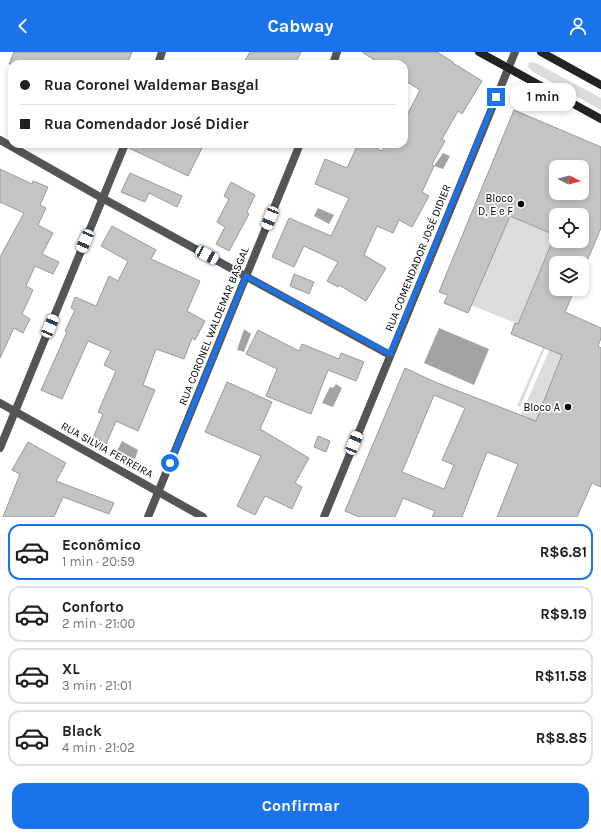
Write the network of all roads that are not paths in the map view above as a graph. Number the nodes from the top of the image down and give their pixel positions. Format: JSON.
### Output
{"nodes":[{"id":1,"x":479,"y":52,"type":"edge"},
{"id":2,"x":514,"y":52,"type":"edge"},
{"id":3,"x":541,"y":52,"type":"edge"},
{"id":4,"x":507,"y":68,"type":"junction"},
{"id":5,"x":601,"y":85,"type":"edge"},
{"id":6,"x":601,"y":119,"type":"edge"},
{"id":7,"x":14,"y":148,"type":"edge"},
{"id":8,"x":123,"y":148,"type":"edge"},
{"id":9,"x":298,"y":148,"type":"edge"},
{"id":10,"x":102,"y":198,"type":"junction"},
{"id":11,"x":246,"y":276,"type":"junction"},
{"id":12,"x":390,"y":354,"type":"junction"},
{"id":13,"x":0,"y":403,"type":"edge"},
{"id":14,"x":15,"y":410,"type":"junction"},
{"id":15,"x":0,"y":448,"type":"edge"},
{"id":16,"x":158,"y":492,"type":"junction"},
{"id":17,"x":148,"y":517,"type":"edge"},
{"id":18,"x":203,"y":517,"type":"edge"},
{"id":19,"x":324,"y":517,"type":"edge"}],
"edges":[{"from":1,"to":4,"type":"main road"},
{"from":2,"to":4,"type":"street","name":"RUA COMENDADOR JOSÉ DIDIER"},
{"from":3,"to":5,"type":"main road"},
{"from":4,"to":6,"type":"main road"},
{"from":4,"to":12,"type":"street","name":"RUA COMENDADOR JOSÉ DIDIER"},
{"from":7,"to":10,"type":"street"},
{"from":8,"to":10,"type":"street"},
{"from":9,"to":11,"type":"street","name":"RUA CORONEL WALDEMAR BASGAL"},
{"from":10,"to":11,"type":"street"},
{"from":10,"to":14,"type":"street"},
{"from":11,"to":12,"type":"street"},
{"from":11,"to":16,"type":"street","name":"RUA CORONEL WALDEMAR BASGAL"},
{"from":12,"to":19,"type":"street","name":"RUA COMENDADOR JOSÉ DIDIER"},
{"from":13,"to":14,"type":"street","name":"RUA SILVIA FERREIRA"},
{"from":14,"to":15,"type":"street"},
{"from":14,"to":16,"type":"street","name":"RUA SILVIA FERREIRA"},
{"from":16,"to":17,"type":"street","name":"RUA CORONEL WALDEMAR BASGAL"},
{"from":16,"to":18,"type":"street","name":"RUA SILVIA FERREIRA"}]}
